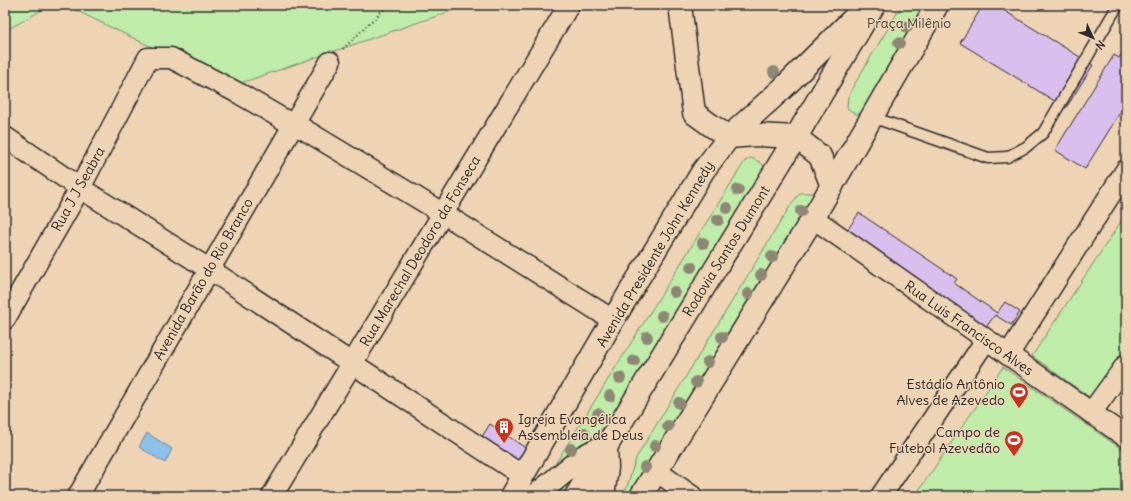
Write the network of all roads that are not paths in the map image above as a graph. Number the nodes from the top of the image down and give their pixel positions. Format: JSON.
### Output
{"nodes":[{"id":1,"x":569,"y":5,"type":"edge"},
{"id":2,"x":680,"y":5,"type":"edge"},
{"id":3,"x":867,"y":5,"type":"edge"},
{"id":4,"x":874,"y":5,"type":"edge"},
{"id":5,"x":937,"y":5,"type":"edge"},
{"id":6,"x":1118,"y":5,"type":"edge"},
{"id":7,"x":330,"y":62,"type":"road end"},
{"id":8,"x":872,"y":117,"type":"junction"},
{"id":9,"x":293,"y":125,"type":"junction"},
{"id":10,"x":5,"y":137,"type":"edge"},
{"id":11,"x":730,"y":137,"type":"junction"},
{"id":12,"x":796,"y":137,"type":"junction"},
{"id":13,"x":1126,"y":170,"type":"edge"},
{"id":14,"x":832,"y":186,"type":"junction"},
{"id":15,"x":80,"y":188,"type":"junction"},
{"id":16,"x":444,"y":214,"type":"junction"},
{"id":17,"x":813,"y":218,"type":"junction"},
{"id":18,"x":209,"y":269,"type":"junction"},
{"id":19,"x":5,"y":319,"type":"edge"},
{"id":20,"x":613,"y":320,"type":"junction"},
{"id":21,"x":986,"y":340,"type":"junction"},
{"id":22,"x":1008,"y":355,"type":"junction"},
{"id":23,"x":352,"y":362,"type":"junction"},
{"id":24,"x":1126,"y":365,"type":"edge"},
{"id":25,"x":1091,"y":413,"type":"junction"},
{"id":26,"x":1126,"y":437,"type":"edge"},
{"id":27,"x":606,"y":445,"type":"junction"},
{"id":28,"x":656,"y":471,"type":"junction"},
{"id":29,"x":523,"y":476,"type":"junction"},
{"id":30,"x":78,"y":496,"type":"edge"},
{"id":31,"x":272,"y":496,"type":"edge"},
{"id":32,"x":511,"y":496,"type":"edge"},
{"id":33,"x":535,"y":496,"type":"edge"},
{"id":34,"x":576,"y":496,"type":"edge"},
{"id":35,"x":603,"y":496,"type":"edge"},
{"id":36,"x":641,"y":496,"type":"edge"},
{"id":37,"x":692,"y":496,"type":"edge"},
{"id":38,"x":881,"y":496,"type":"edge"}],
"edges":[{"from":1,"to":16,"type":"street","name":"Rua Marechal Deodoro da Fonseca"},
{"from":2,"to":11,"type":"main road"},
{"from":3,"to":11,"type":"main road","name":"Avenida Presidente John Kennedy"},
{"from":4,"to":12,"type":"main road","name":"Rodovia Santos Dumont"},
{"from":5,"to":8,"type":"main road"},
{"from":6,"to":8,"type":"lane"},
{"from":7,"to":9,"type":"street","name":"Avenida Barão do Rio Branco"},
{"from":8,"to":14,"type":"main road"},
{"from":9,"to":15,"type":"street","name":"Rua J J Seabra"},
{"from":9,"to":16,"type":"street"},
{"from":9,"to":18,"type":"street","name":"Avenida Barão do Rio Branco"},
{"from":10,"to":15,"type":"street"},
{"from":11,"to":12,"type":"main road"},
{"from":11,"to":20,"type":"main road","name":"Avenida Presidente John Kennedy"},
{"from":12,"to":14,"type":"main road"},
{"from":12,"to":27,"type":"main road","name":"Rodovia Santos Dumont"},
{"from":13,"to":22,"type":"street"},
{"from":14,"to":17,"type":"main road"},
{"from":15,"to":18,"type":"street"},
{"from":15,"to":19,"type":"street","name":"Rua J J Seabra"},
{"from":16,"to":20,"type":"street"},
{"from":16,"to":23,"type":"street","name":"Rua Marechal Deodoro da Fonseca"},
{"from":17,"to":21,"type":"street","name":"Rua Luis Francisco Alves"},
{"from":17,"to":28,"type":"main road"},
{"from":18,"to":23,"type":"street"},
{"from":18,"to":30,"type":"street","name":"Avenida Barão do Rio Branco"},
{"from":20,"to":29,"type":"main road","name":"Avenida Presidente John Kennedy"},
{"from":21,"to":22,"type":"street","name":"Rua Luis Francisco Alves"},
{"from":21,"to":38,"type":"street"},
{"from":22,"to":25,"type":"street","name":"Rua Luis Francisco Alves"},
{"from":23,"to":29,"type":"street"},
{"from":23,"to":31,"type":"street","name":"Rua Marechal Deodoro da Fonseca"},
{"from":24,"to":25,"type":"street"},
{"from":25,"to":26,"type":"street","name":"Rua Luis Francisco Alves"},
{"from":27,"to":33,"type":"main road"},
{"from":27,"to":34,"type":"main road","name":"Rodovia Santos Dumont"},
{"from":27,"to":35,"type":"main road"},
{"from":28,"to":36,"type":"main road"},
{"from":28,"to":37,"type":"street"},
{"from":29,"to":32,"type":"main road","name":"Avenida Presidente John Kennedy"}]}
